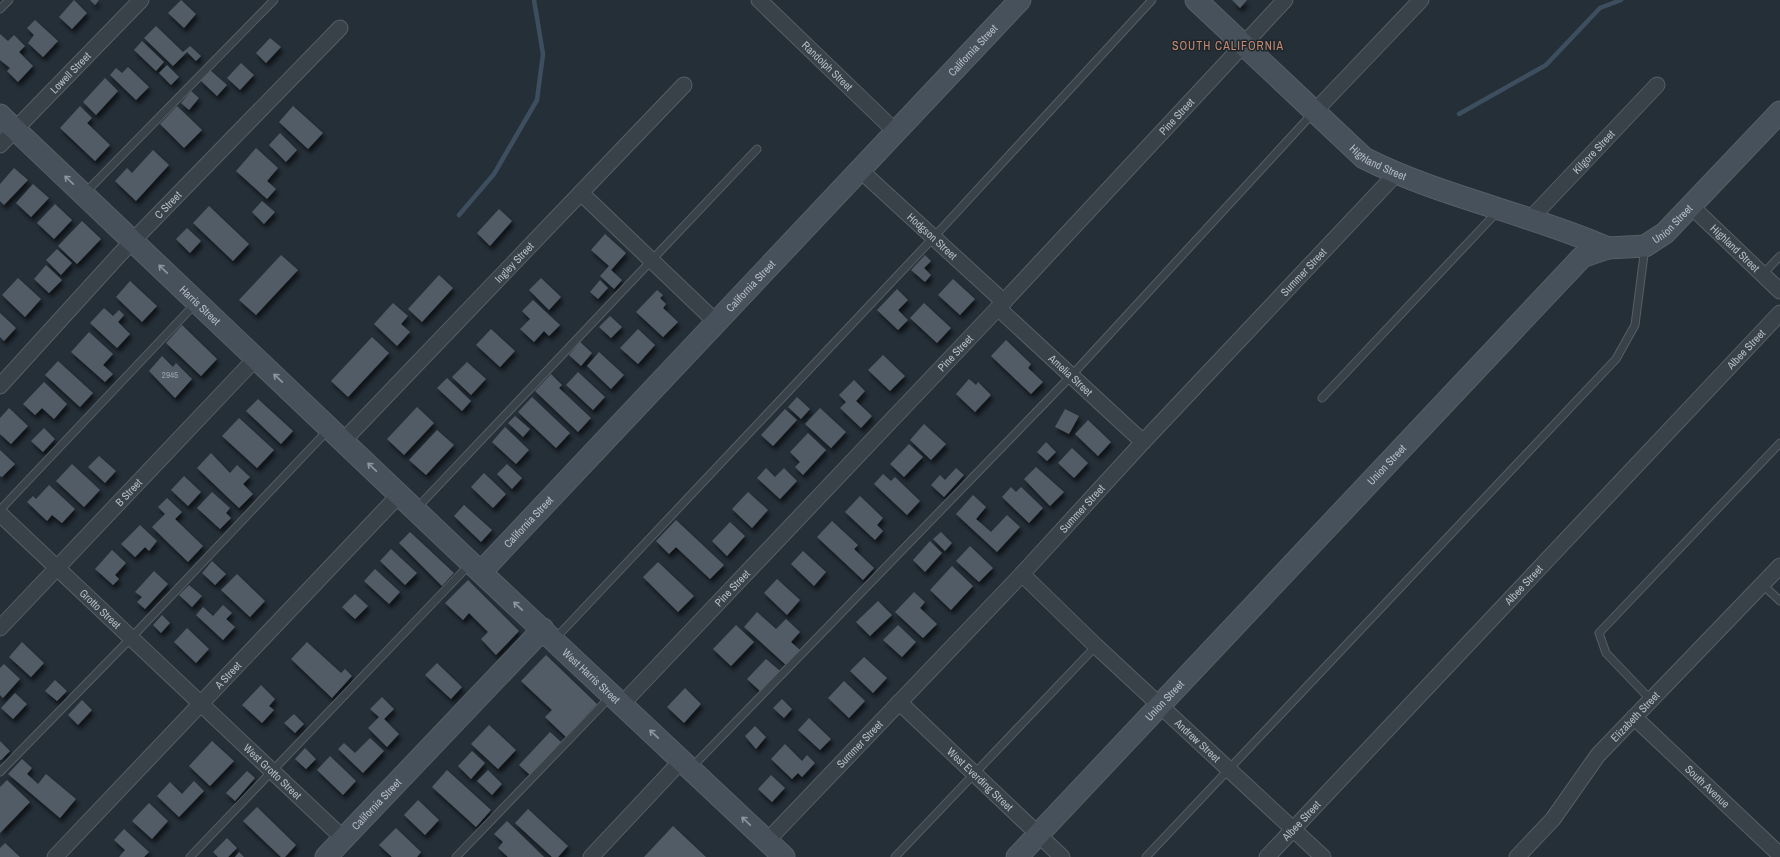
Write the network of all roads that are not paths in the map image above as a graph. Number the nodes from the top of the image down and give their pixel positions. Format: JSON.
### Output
{"nodes":[{"id":1,"x":9,"y":0,"type":"edge"},
{"id":2,"x":141,"y":0,"type":"edge"},
{"id":3,"x":274,"y":0,"type":"edge"},
{"id":4,"x":759,"y":0,"type":"edge"},
{"id":5,"x":1020,"y":0,"type":"edge"},
{"id":6,"x":1152,"y":0,"type":"edge"},
{"id":7,"x":1196,"y":0,"type":"edge"},
{"id":8,"x":1285,"y":0,"type":"edge"},
{"id":9,"x":1421,"y":0,"type":"edge"},
{"id":10,"x":0,"y":9,"type":"edge"},
{"id":11,"x":340,"y":28,"type":"dead end"},
{"id":12,"x":1243,"y":45,"type":"junction"},
{"id":13,"x":684,"y":85,"type":"dead end"},
{"id":14,"x":1657,"y":85,"type":"dead end"},
{"id":15,"x":1315,"y":111,"type":"junction"},
{"id":16,"x":1780,"y":112,"type":"edge"},
{"id":17,"x":0,"y":115,"type":"edge"},
{"id":18,"x":15,"y":129,"type":"junction"},
{"id":19,"x":896,"y":132,"type":"junction"},
{"id":20,"x":0,"y":145,"type":"edge"},
{"id":21,"x":757,"y":149,"type":"dead end"},
{"id":22,"x":860,"y":170,"type":"junction"},
{"id":23,"x":1396,"y":174,"type":"junction"},
{"id":24,"x":581,"y":193,"type":"junction"},
{"id":25,"x":84,"y":194,"type":"junction"},
{"id":26,"x":1691,"y":206,"type":"junction"},
{"id":27,"x":1500,"y":208,"type":"junction"},
{"id":28,"x":1531,"y":218,"type":"junction"},
{"id":29,"x":933,"y":238,"type":"junction"},
{"id":30,"x":133,"y":240,"type":"junction"},
{"id":31,"x":1646,"y":246,"type":"junction"},
{"id":32,"x":1608,"y":248,"type":"junction"},
{"id":33,"x":1780,"y":256,"type":"edge"},
{"id":34,"x":652,"y":261,"type":"junction"},
{"id":35,"x":1763,"y":274,"type":"junction"},
{"id":36,"x":1780,"y":291,"type":"edge"},
{"id":37,"x":197,"y":302,"type":"junction"},
{"id":38,"x":1001,"y":305,"type":"junction"},
{"id":39,"x":1780,"y":314,"type":"edge"},
{"id":40,"x":716,"y":322,"type":"junction"},
{"id":41,"x":256,"y":358,"type":"junction"},
{"id":42,"x":1071,"y":376,"type":"junction"},
{"id":43,"x":0,"y":386,"type":"edge"},
{"id":44,"x":1322,"y":398,"type":"dead end"},
{"id":45,"x":337,"y":434,"type":"junction"},
{"id":46,"x":1142,"y":442,"type":"junction"},
{"id":47,"x":1780,"y":443,"type":"edge"},
{"id":48,"x":400,"y":494,"type":"junction"},
{"id":49,"x":416,"y":509,"type":"junction"},
{"id":50,"x":0,"y":510,"type":"edge"},
{"id":51,"x":0,"y":514,"type":"edge"},
{"id":52,"x":1780,"y":566,"type":"edge"},
{"id":53,"x":58,"y":567,"type":"junction"},
{"id":54,"x":476,"y":567,"type":"junction"},
{"id":55,"x":1022,"y":574,"type":"junction"},
{"id":56,"x":1763,"y":584,"type":"junction"},
{"id":57,"x":1780,"y":601,"type":"edge"},
{"id":58,"x":0,"y":628,"type":"edge"},
{"id":59,"x":548,"y":635,"type":"junction"},
{"id":60,"x":132,"y":638,"type":"junction"},
{"id":61,"x":1096,"y":646,"type":"junction"},
{"id":62,"x":617,"y":699,"type":"junction"},
{"id":63,"x":1650,"y":699,"type":"junction"},
{"id":64,"x":899,"y":702,"type":"junction"},
{"id":65,"x":201,"y":703,"type":"junction"},
{"id":66,"x":1161,"y":705,"type":"junction"},
{"id":67,"x":1634,"y":717,"type":"junction"},
{"id":68,"x":687,"y":764,"type":"junction"},
{"id":69,"x":1228,"y":768,"type":"junction"},
{"id":70,"x":272,"y":770,"type":"junction"},
{"id":71,"x":0,"y":772,"type":"edge"},
{"id":72,"x":974,"y":774,"type":"junction"},
{"id":73,"x":1294,"y":829,"type":"junction"},
{"id":74,"x":1038,"y":834,"type":"junction"},
{"id":75,"x":344,"y":839,"type":"junction"},
{"id":76,"x":767,"y":841,"type":"junction"},
{"id":77,"x":1780,"y":855,"type":"edge"},
{"id":78,"x":55,"y":857,"type":"edge"},
{"id":79,"x":190,"y":857,"type":"edge"},
{"id":80,"x":326,"y":857,"type":"edge"},
{"id":81,"x":456,"y":857,"type":"edge"},
{"id":82,"x":591,"y":857,"type":"edge"},
{"id":83,"x":784,"y":857,"type":"edge"},
{"id":84,"x":895,"y":857,"type":"edge"},
{"id":85,"x":1017,"y":857,"type":"edge"},
{"id":86,"x":1062,"y":857,"type":"edge"},
{"id":87,"x":1146,"y":857,"type":"edge"},
{"id":88,"x":1267,"y":857,"type":"edge"},
{"id":89,"x":1323,"y":857,"type":"edge"},
{"id":90,"x":1517,"y":857,"type":"edge"}],
"edges":[{"from":1,"to":10,"type":"lane"},
{"from":2,"to":18,"type":"street","name":"Lowell Street"},
{"from":3,"to":25,"type":"lane"},
{"from":4,"to":19,"type":"street","name":"Randolph Street"},
{"from":5,"to":19,"type":"street","name":"California Street"},
{"from":6,"to":29,"type":"lane"},
{"from":7,"to":12,"type":"street","name":"Highland Street"},
{"from":8,"to":12,"type":"street","name":"Pine Street"},
{"from":9,"to":15,"type":"street"},
{"from":11,"to":30,"type":"street","name":"C Street"},
{"from":12,"to":15,"type":"street","name":"Highland Street"},
{"from":12,"to":38,"type":"street","name":"Pine Street"},
{"from":13,"to":24,"type":"street","name":"Ingley Street"},
{"from":14,"to":28,"type":"street","name":"Kilgore Street"},
{"from":15,"to":23,"type":"street","name":"Highland Street"},
{"from":15,"to":42,"type":"lane"},
{"from":16,"to":26,"type":"street","name":"Union Street"},
{"from":17,"to":18,"type":"street","name":"Harris Street"},
{"from":18,"to":20,"type":"street","name":"Lowell Street"},
{"from":25,"to":18,"type":"street","name":"Harris Street","one_way":true},
{"from":19,"to":22,"type":"street","name":"California Street"},
{"from":21,"to":34,"type":"lane"},
{"from":22,"to":29,"type":"street","name":"Hodgson Street"},
{"from":22,"to":40,"type":"street","name":"California Street"},
{"from":23,"to":27,"type":"street","name":"Highland Street"},
{"from":23,"to":46,"type":"street","name":"Summer Street"},
{"from":24,"to":34,"type":"street"},
{"from":24,"to":45,"type":"street","name":"Ingley Street"},
{"from":25,"to":30,"type":"street","name":"Harris Street"},
{"from":26,"to":31,"type":"street","name":"Union Street"},
{"from":26,"to":35,"type":"street","name":"Highland Street"},
{"from":27,"to":28,"type":"street","name":"Highland Street"},
{"from":27,"to":44,"type":"lane"},
{"from":28,"to":32,"type":"street","name":"Highland Street"},
{"from":29,"to":38,"type":"street","name":"Hodgson Street"},
{"from":29,"to":59,"type":"lane"},
{"from":37,"to":30,"type":"street","name":"Harris Street","one_way":true},
{"from":30,"to":43,"type":"street","name":"C Street"},
{"from":31,"to":32,"type":"street","name":"Union Street"},
{"from":31,"to":69,"type":"lane"},
{"from":32,"to":66,"type":"street","name":"Union Street"},
{"from":33,"to":35,"type":"lane"},
{"from":34,"to":40,"type":"street"},
{"from":34,"to":49,"type":"lane"},
{"from":35,"to":36,"type":"street","name":"Highland Street"},
{"from":37,"to":41,"type":"street","name":"Harris Street"},
{"from":37,"to":50,"type":"lane"},
{"from":38,"to":42,"type":"street","name":"Amelia Street"},
{"from":38,"to":62,"type":"street","name":"Pine Street"},
{"from":39,"to":73,"type":"street","name":"Albee Street"},
{"from":40,"to":54,"type":"street","name":"California Street"},
{"from":45,"to":41,"type":"street","name":"Harris Street","one_way":true},
{"from":41,"to":53,"type":"street","name":"B Street"},
{"from":42,"to":46,"type":"street","name":"Amelia Street"},
{"from":42,"to":68,"type":"lane"},
{"from":48,"to":45,"type":"street","name":"Harris Street","one_way":true},
{"from":45,"to":60,"type":"lane"},
{"from":46,"to":55,"type":"street","name":"Summer Street"},
{"from":47,"to":63,"type":"lane"},
{"from":48,"to":49,"type":"street","name":"West Harris Street"},
{"from":48,"to":65,"type":"street","name":"A Street"},
{"from":49,"to":54,"type":"street","name":"West Harris Street"},
{"from":51,"to":53,"type":"street","name":"Grotto Street"},
{"from":52,"to":56,"type":"street","name":"Elizabeth Street"},
{"from":53,"to":58,"type":"street","name":"B Street"},
{"from":53,"to":60,"type":"street","name":"Grotto Street"},
{"from":59,"to":54,"type":"street","name":"West Harris Street","one_way":true},
{"from":54,"to":70,"type":"lane"},
{"from":55,"to":61,"type":"street","name":"Andrew Street"},
{"from":55,"to":64,"type":"street","name":"Summer Street"},
{"from":56,"to":57,"type":"lane"},
{"from":56,"to":63,"type":"street","name":"Elizabeth Street"},
{"from":59,"to":62,"type":"street","name":"West Harris Street"},
{"from":59,"to":75,"type":"street","name":"California Street"},
{"from":60,"to":65,"type":"street","name":"Grotto Street"},
{"from":60,"to":71,"type":"lane"},
{"from":61,"to":66,"type":"street","name":"Andrew Street"},
{"from":61,"to":72,"type":"lane"},
{"from":68,"to":62,"type":"street","name":"West Harris Street","one_way":true},
{"from":62,"to":81,"type":"lane"},
{"from":63,"to":67,"type":"street","name":"Elizabeth Street"},
{"from":64,"to":72,"type":"street","name":"West Everding Street"},
{"from":64,"to":76,"type":"street","name":"Summer Street"},
{"from":65,"to":70,"type":"street","name":"West Grotto Street"},
{"from":65,"to":78,"type":"street","name":"A Street"},
{"from":66,"to":69,"type":"street","name":"Andrew Street"},
{"from":66,"to":74,"type":"street","name":"Union Street"},
{"from":67,"to":77,"type":"street","name":"South Avenue"},
{"from":67,"to":90,"type":"street","name":"Elizabeth Street"},
{"from":76,"to":68,"type":"street","name":"West Harris Street","one_way":true},
{"from":68,"to":82,"type":"street"},
{"from":69,"to":73,"type":"street","name":"Andrew Street"},
{"from":69,"to":87,"type":"lane"},
{"from":70,"to":75,"type":"street","name":"West Grotto Street"},
{"from":70,"to":79,"type":"lane"},
{"from":72,"to":74,"type":"street","name":"West Everding Street"},
{"from":72,"to":84,"type":"lane"},
{"from":73,"to":88,"type":"street","name":"Albee Street"},
{"from":73,"to":89,"type":"street","name":"Andrew Street"},
{"from":74,"to":85,"type":"street","name":"Union Street"},
{"from":74,"to":86,"type":"street","name":"West Everding Street"},
{"from":75,"to":80,"type":"street","name":"California Street"},
{"from":76,"to":83,"type":"street","name":"West Harris Street"}]}
